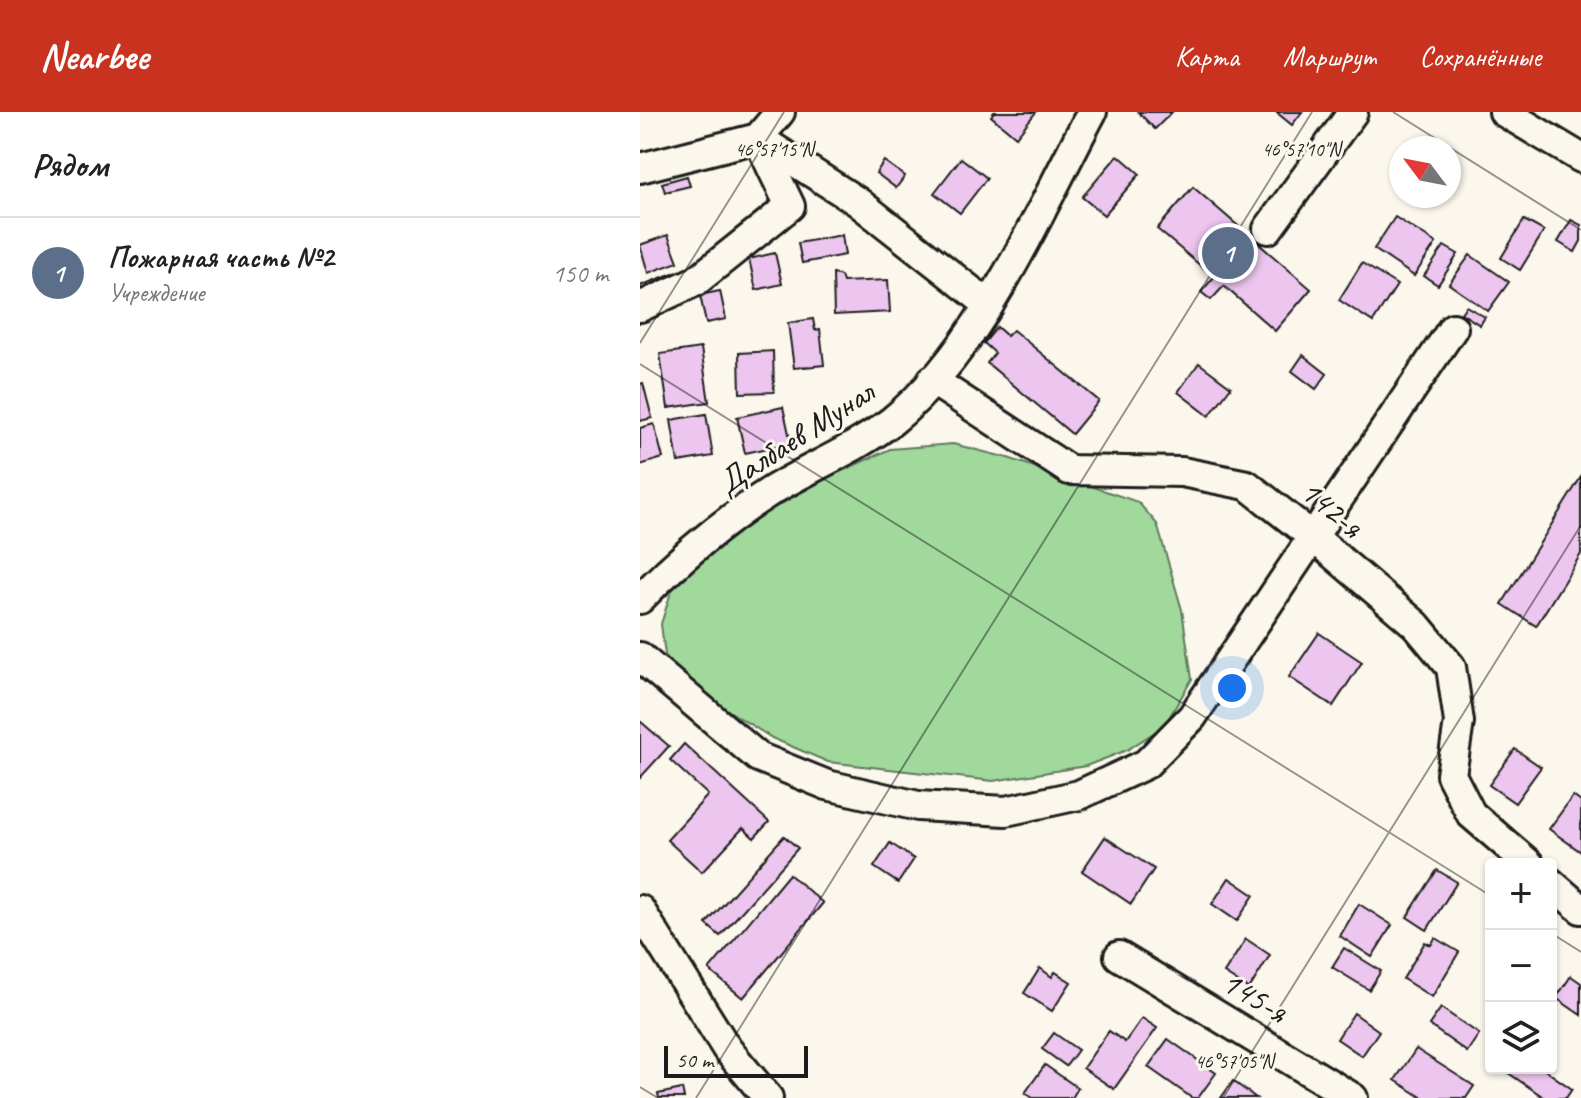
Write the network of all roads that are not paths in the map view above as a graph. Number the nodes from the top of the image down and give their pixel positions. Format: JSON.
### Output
{"nodes":[{"id":1,"x":780,"y":112,"type":"edge"},
{"id":2,"x":1092,"y":112,"type":"edge"},
{"id":3,"x":1353,"y":112,"type":"edge"},
{"id":4,"x":1504,"y":112,"type":"edge"},
{"id":5,"x":758,"y":138,"type":"junction"},
{"id":6,"x":1581,"y":158,"type":"edge"},
{"id":7,"x":640,"y":168,"type":"edge"},
{"id":8,"x":1268,"y":229,"type":"dead end"},
{"id":9,"x":989,"y":305,"type":"junction"},
{"id":10,"x":640,"y":307,"type":"edge"},
{"id":11,"x":1453,"y":328,"type":"dead end"},
{"id":12,"x":932,"y":380,"type":"junction"},
{"id":13,"x":1313,"y":537,"type":"junction"},
{"id":14,"x":640,"y":599,"type":"edge"},
{"id":15,"x":640,"y":657,"type":"edge"},
{"id":16,"x":1522,"y":858,"type":"edge"},
{"id":17,"x":1557,"y":888,"type":"edge"},
{"id":18,"x":1581,"y":909,"type":"edge"},
{"id":19,"x":640,"y":910,"type":"edge"},
{"id":20,"x":1119,"y":956,"type":"dead end"},
{"id":21,"x":768,"y":1098,"type":"edge"},
{"id":22,"x":1353,"y":1098,"type":"edge"}],
"edges":[{"from":1,"to":5,"type":"street"},
{"from":2,"to":9,"type":"street","name":"Далбаев Мунал"},
{"from":3,"to":8,"type":"street"},
{"from":4,"to":6,"type":"street"},
{"from":5,"to":7,"type":"street"},
{"from":5,"to":9,"type":"street"},
{"from":5,"to":10,"type":"street"},
{"from":9,"to":12,"type":"street","name":"Далбаев Мунал"},
{"from":11,"to":13,"type":"street"},
{"from":12,"to":13,"type":"street","name":"142-я"},
{"from":12,"to":14,"type":"street","name":"Далбаев Мунал"},
{"from":13,"to":15,"type":"street"},
{"from":13,"to":16,"type":"street","name":"142-я"},
{"from":17,"to":18,"type":"street"},
{"from":19,"to":21,"type":"street"},
{"from":20,"to":22,"type":"street","name":"145-я"}]}
